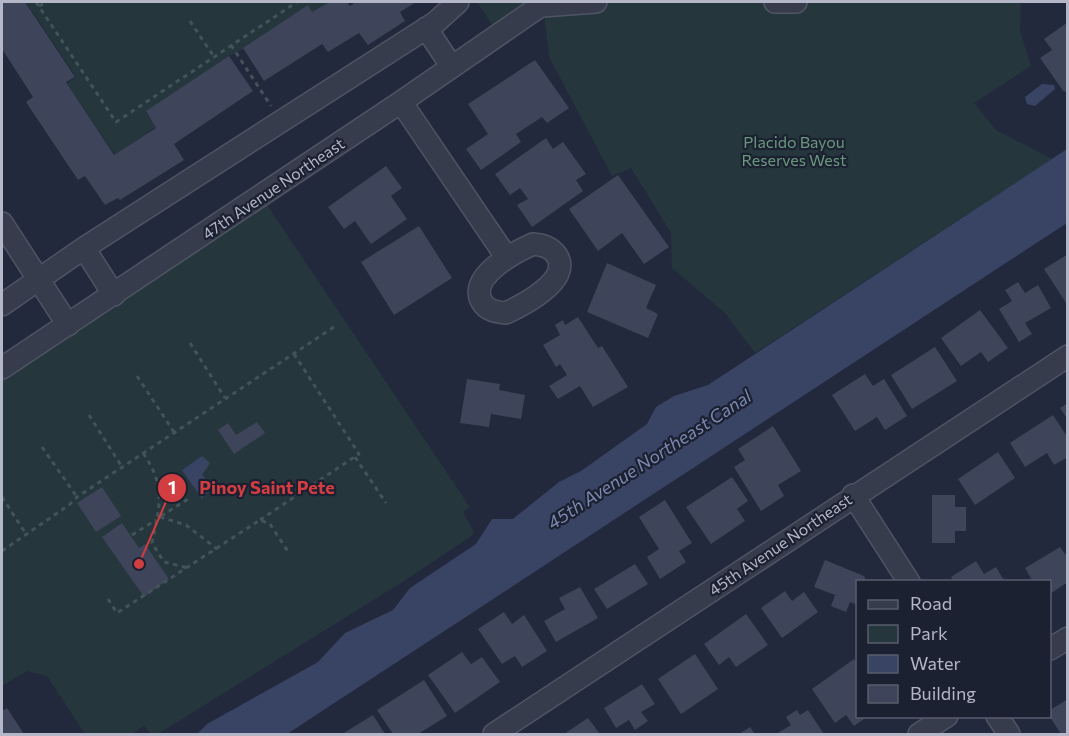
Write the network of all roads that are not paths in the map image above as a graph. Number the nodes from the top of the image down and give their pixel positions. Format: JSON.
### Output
{"nodes":[{"id":1,"x":458,"y":2,"type":"edge"},
{"id":2,"x":596,"y":2,"type":"edge"},
{"id":3,"x":775,"y":2,"type":"edge"},
{"id":4,"x":796,"y":2,"type":"edge"},
{"id":5,"x":545,"y":4,"type":"edge"},
{"id":6,"x":426,"y":28,"type":"junction"},
{"id":7,"x":452,"y":67,"type":"junction"},
{"id":8,"x":401,"y":102,"type":"junction"},
{"id":9,"x":2,"y":223,"type":"edge"},
{"id":10,"x":84,"y":248,"type":"junction"},
{"id":11,"x":507,"y":258,"type":"dead end"},
{"id":12,"x":38,"y":281,"type":"junction"},
{"id":13,"x":114,"y":295,"type":"junction"},
{"id":14,"x":2,"y":305,"type":"edge"},
{"id":15,"x":68,"y":325,"type":"junction"},
{"id":16,"x":1068,"y":356,"type":"edge"},
{"id":17,"x":2,"y":368,"type":"edge"},
{"id":18,"x":853,"y":495,"type":"junction"},
{"id":19,"x":908,"y":580,"type":"edge"},
{"id":20,"x":1068,"y":638,"type":"edge"},
{"id":21,"x":1051,"y":648,"type":"edge"},
{"id":22,"x":944,"y":718,"type":"edge"},
{"id":23,"x":999,"y":718,"type":"edge"},
{"id":24,"x":494,"y":735,"type":"edge"},
{"id":25,"x":919,"y":735,"type":"edge"},
{"id":26,"x":1009,"y":735,"type":"edge"}],
"edges":[{"from":1,"to":6,"type":"street"},
{"from":2,"to":5,"type":"street","name":"47th Avenue Northeast"},
{"from":3,"to":4,"type":"street"},
{"from":5,"to":7,"type":"street","name":"47th Avenue Northeast"},
{"from":6,"to":7,"type":"street"},
{"from":6,"to":10,"type":"street"},
{"from":7,"to":8,"type":"street","name":"47th Avenue Northeast"},
{"from":8,"to":11,"type":"street"},
{"from":8,"to":13,"type":"street","name":"47th Avenue Northeast"},
{"from":9,"to":12,"type":"street"},
{"from":10,"to":12,"type":"street"},
{"from":10,"to":13,"type":"street"},
{"from":12,"to":14,"type":"street"},
{"from":12,"to":15,"type":"street"},
{"from":13,"to":15,"type":"street","name":"47th Avenue Northeast"},
{"from":15,"to":17,"type":"street","name":"47th Avenue Northeast"},
{"from":16,"to":18,"type":"street","name":"45th Avenue Northeast"},
{"from":18,"to":19,"type":"street"},
{"from":18,"to":24,"type":"street","name":"45th Avenue Northeast"},
{"from":20,"to":21,"type":"street"},
{"from":22,"to":25,"type":"street"},
{"from":23,"to":26,"type":"street"}]}
